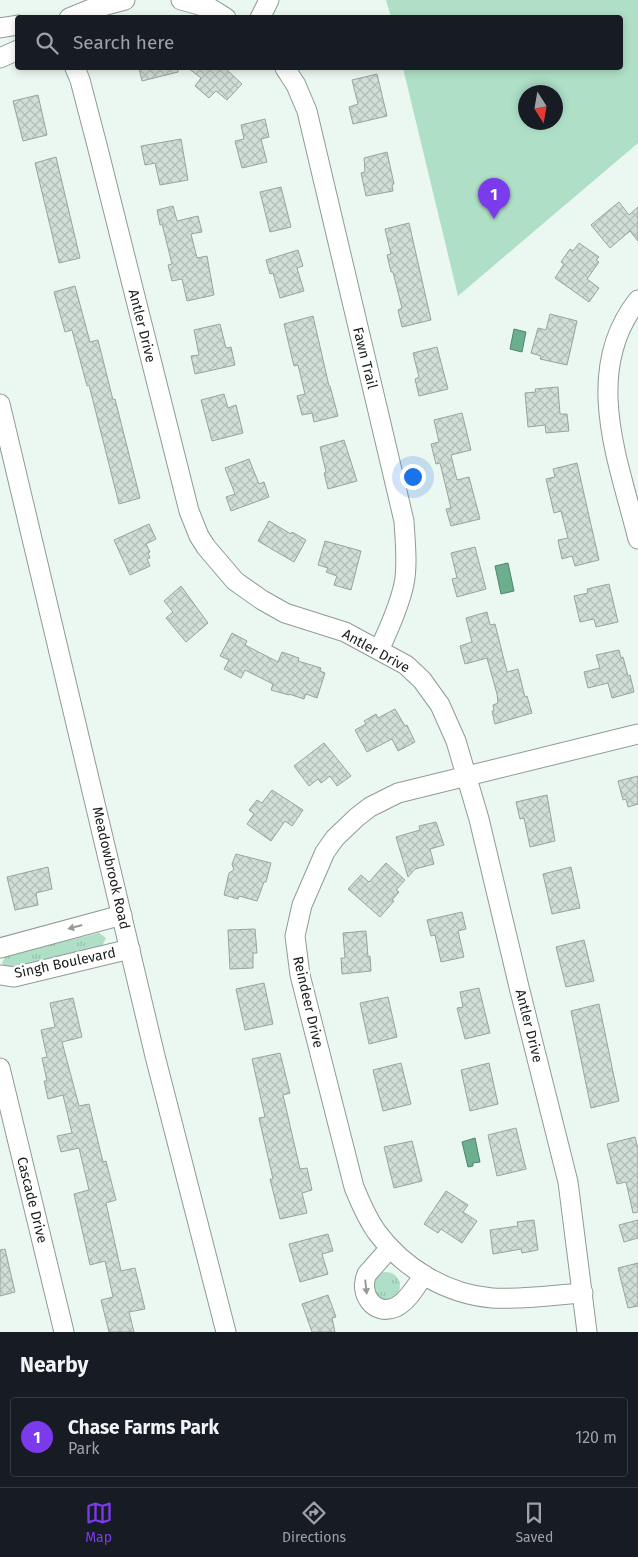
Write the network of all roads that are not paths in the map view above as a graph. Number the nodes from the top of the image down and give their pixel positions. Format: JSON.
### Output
{"nodes":[{"id":1,"x":125,"y":0,"type":"edge"},
{"id":2,"x":181,"y":0,"type":"edge"},
{"id":3,"x":269,"y":0,"type":"edge"},
{"id":4,"x":217,"y":9,"type":"edge"},
{"id":5,"x":77,"y":15,"type":"edge"},
{"id":6,"x":262,"y":15,"type":"edge"},
{"id":7,"x":15,"y":26,"type":"edge"},
{"id":8,"x":0,"y":28,"type":"edge"},
{"id":9,"x":15,"y":51,"type":"edge"},
{"id":10,"x":0,"y":58,"type":"edge"},
{"id":11,"x":76,"y":70,"type":"edge"},
{"id":12,"x":287,"y":70,"type":"edge"},
{"id":13,"x":638,"y":300,"type":"edge"},
{"id":14,"x":0,"y":404,"type":"edge"},
{"id":15,"x":638,"y":539,"type":"edge"},
{"id":16,"x":379,"y":650,"type":"junction"},
{"id":17,"x":638,"y":734,"type":"edge"},
{"id":18,"x":467,"y":777,"type":"junction"},
{"id":19,"x":122,"y":915,"type":"junction"},
{"id":20,"x":0,"y":948,"type":"edge"},
{"id":21,"x":130,"y":949,"type":"junction"},
{"id":22,"x":0,"y":975,"type":"edge"},
{"id":23,"x":0,"y":1068,"type":"edge"},
{"id":24,"x":390,"y":1248,"type":"junction"},
{"id":25,"x":424,"y":1276,"type":"junction"},
{"id":26,"x":583,"y":1293,"type":"junction"},
{"id":27,"x":64,"y":1332,"type":"edge"},
{"id":28,"x":226,"y":1332,"type":"edge"},
{"id":29,"x":587,"y":1332,"type":"edge"}],
"edges":[{"from":1,"to":5,"type":"street"},
{"from":2,"to":4,"type":"street"},
{"from":3,"to":6,"type":"street"},
{"from":7,"to":8,"type":"street"},
{"from":9,"to":10,"type":"street"},
{"from":11,"to":16,"type":"street","name":"Antler Drive"},
{"from":12,"to":16,"type":"street","name":"Fawn Trail"},
{"from":13,"to":15,"type":"street"},
{"from":14,"to":19,"type":"street","name":"Meadowbrook Road"},
{"from":16,"to":18,"type":"street","name":"Antler Drive"},
{"from":17,"to":18,"type":"street","name":"Reindeer Drive"},
{"from":18,"to":24,"type":"street","name":"Reindeer Drive"},
{"from":18,"to":26,"type":"street","name":"Antler Drive"},
{"from":19,"to":20,"type":"street","one_way":true},
{"from":19,"to":21,"type":"street","name":"Meadowbrook Road"},
{"from":21,"to":22,"type":"street","name":"Singh Boulevard"},
{"from":21,"to":28,"type":"street","name":"Meadowbrook Road"},
{"from":23,"to":27,"type":"street","name":"Cascade Drive"},
{"from":24,"to":25,"type":"street","name":"Reindeer Drive"},
{"from":24,"to":25,"type":"street","one_way":true},
{"from":25,"to":26,"type":"street","name":"Reindeer Drive"},
{"from":26,"to":29,"type":"street","name":"Antler Drive"}]}
